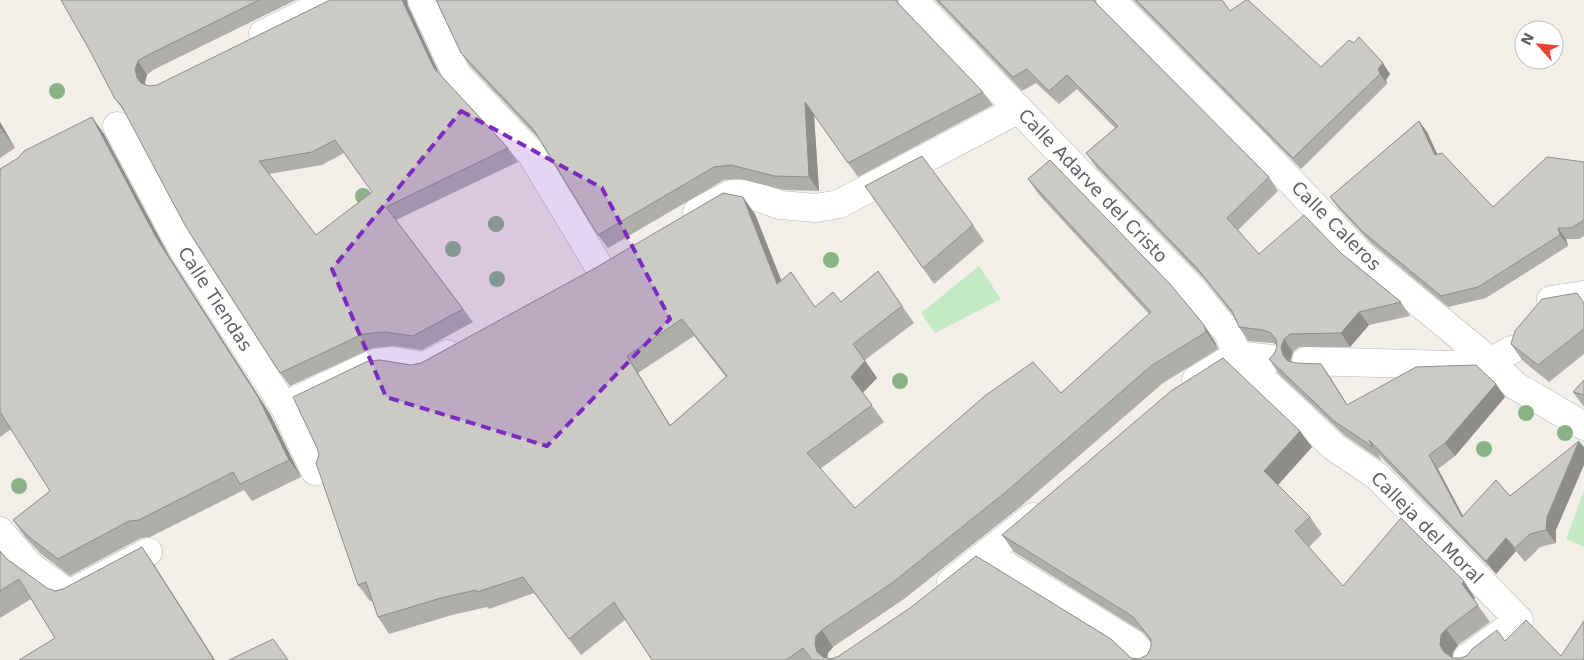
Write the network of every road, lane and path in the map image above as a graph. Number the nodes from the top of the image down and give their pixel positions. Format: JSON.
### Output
{"nodes":[{"id":1,"x":332,"y":0,"type":"edge"},
{"id":2,"x":422,"y":0,"type":"edge"},
{"id":3,"x":913,"y":0,"type":"edge"},
{"id":4,"x":1111,"y":0,"type":"edge"},
{"id":5,"x":238,"y":46,"type":"edge"},
{"id":6,"x":1019,"y":108,"type":"junction"},
{"id":7,"x":117,"y":126,"type":"dead end"},
{"id":8,"x":675,"y":226,"type":"edge"},
{"id":9,"x":626,"y":255,"type":"edge"},
{"id":10,"x":601,"y":270,"type":"junction"},
{"id":11,"x":575,"y":284,"type":"edge"},
{"id":12,"x":1584,"y":295,"type":"edge"},
{"id":13,"x":1551,"y":300,"type":"edge"},
{"id":14,"x":467,"y":343,"type":"edge"},
{"id":15,"x":1237,"y":355,"type":"junction"},
{"id":16,"x":1501,"y":356,"type":"junction"},
{"id":17,"x":1271,"y":359,"type":"edge"},
{"id":18,"x":1306,"y":361,"type":"edge"},
{"id":19,"x":1173,"y":395,"type":"edge"},
{"id":20,"x":284,"y":406,"type":"junction"},
{"id":21,"x":1584,"y":426,"type":"edge"},
{"id":22,"x":315,"y":471,"type":"edge"},
{"id":23,"x":1051,"y":501,"type":"edge"},
{"id":24,"x":0,"y":532,"type":"edge"},
{"id":25,"x":148,"y":552,"type":"edge"},
{"id":26,"x":987,"y":554,"type":"junction"},
{"id":27,"x":928,"y":600,"type":"edge"},
{"id":28,"x":1148,"y":660,"type":"edge"},
{"id":29,"x":1469,"y":660,"type":"edge"}],
"edges":[{"from":1,"to":5,"type":"street"},
{"from":2,"to":10,"type":"street"},
{"from":3,"to":6,"type":"street","name":"Calle Adarve del Cristo"},
{"from":4,"to":16,"type":"street","name":"Calle Caleros"},
{"from":6,"to":8,"type":"street"},
{"from":6,"to":15,"type":"street","name":"Calle Adarve del Cristo"},
{"from":7,"to":20,"type":"street","name":"Calle Tiendas"},
{"from":9,"to":10,"type":"street"},
{"from":10,"to":11,"type":"street"},
{"from":12,"to":13,"type":"street"},
{"from":14,"to":20,"type":"street"},
{"from":15,"to":17,"type":"street"},
{"from":15,"to":19,"type":"street"},
{"from":15,"to":29,"type":"street","name":"Calleja del Moral"},
{"from":16,"to":18,"type":"street"},
{"from":16,"to":21,"type":"street","name":"Calle Caleros"},
{"from":20,"to":22,"type":"street","name":"Calle Tiendas"},
{"from":23,"to":26,"type":"street"},
{"from":24,"to":25,"type":"street"},
{"from":26,"to":27,"type":"street"},
{"from":26,"to":28,"type":"street"}]}
